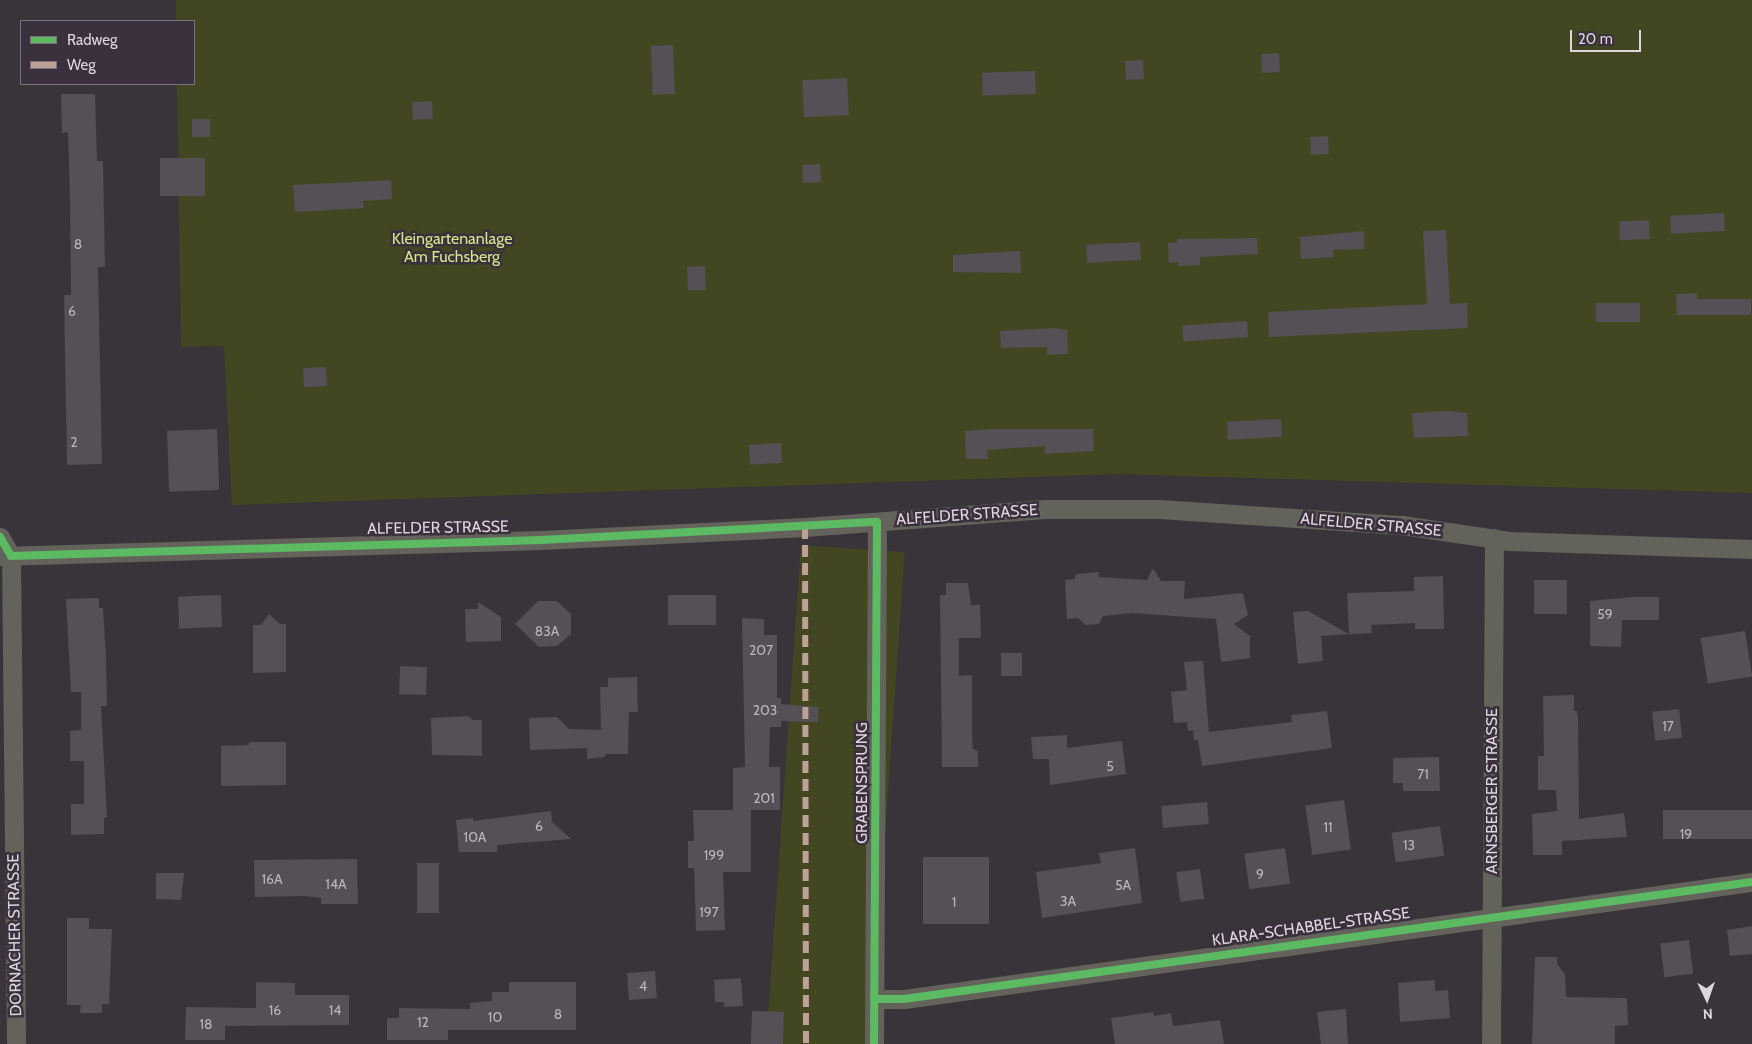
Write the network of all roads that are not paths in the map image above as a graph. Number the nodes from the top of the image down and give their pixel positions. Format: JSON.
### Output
{"nodes":[{"id":1,"x":877,"y":522,"type":"junction"},
{"id":2,"x":0,"y":537,"type":"edge"},
{"id":3,"x":1494,"y":538,"type":"junction"},
{"id":4,"x":1752,"y":549,"type":"edge"},
{"id":5,"x":5,"y":556,"type":"edge"},
{"id":6,"x":1752,"y":882,"type":"edge"},
{"id":7,"x":1491,"y":916,"type":"junction"},
{"id":8,"x":875,"y":999,"type":"junction"},
{"id":9,"x":16,"y":1044,"type":"edge"},
{"id":10,"x":874,"y":1044,"type":"edge"},
{"id":11,"x":1491,"y":1044,"type":"edge"}],
"edges":[{"from":1,"to":3,"type":"street","name":"ALFELDER STRASSE"},
{"from":1,"to":5,"type":"street","name":"ALFELDER STRASSE"},
{"from":1,"to":8,"type":"street","name":"GRABENSPRUNG"},
{"from":2,"to":5,"type":"street"},
{"from":3,"to":4,"type":"street","name":"ALFELDER STRASSE"},
{"from":3,"to":7,"type":"street","name":"ARNSBERGER STRASSE"},
{"from":5,"to":9,"type":"street","name":"DORNACHER STRASSE"},
{"from":6,"to":7,"type":"street","name":"KLARA-SCHABBEL-STRASSE"},
{"from":7,"to":8,"type":"street","name":"KLARA-SCHABBEL-STRASSE"},
{"from":7,"to":11,"type":"street","name":"ARNSBERGER STRASSE"},
{"from":8,"to":10,"type":"street","name":"GRABENSPRUNG"}]}
